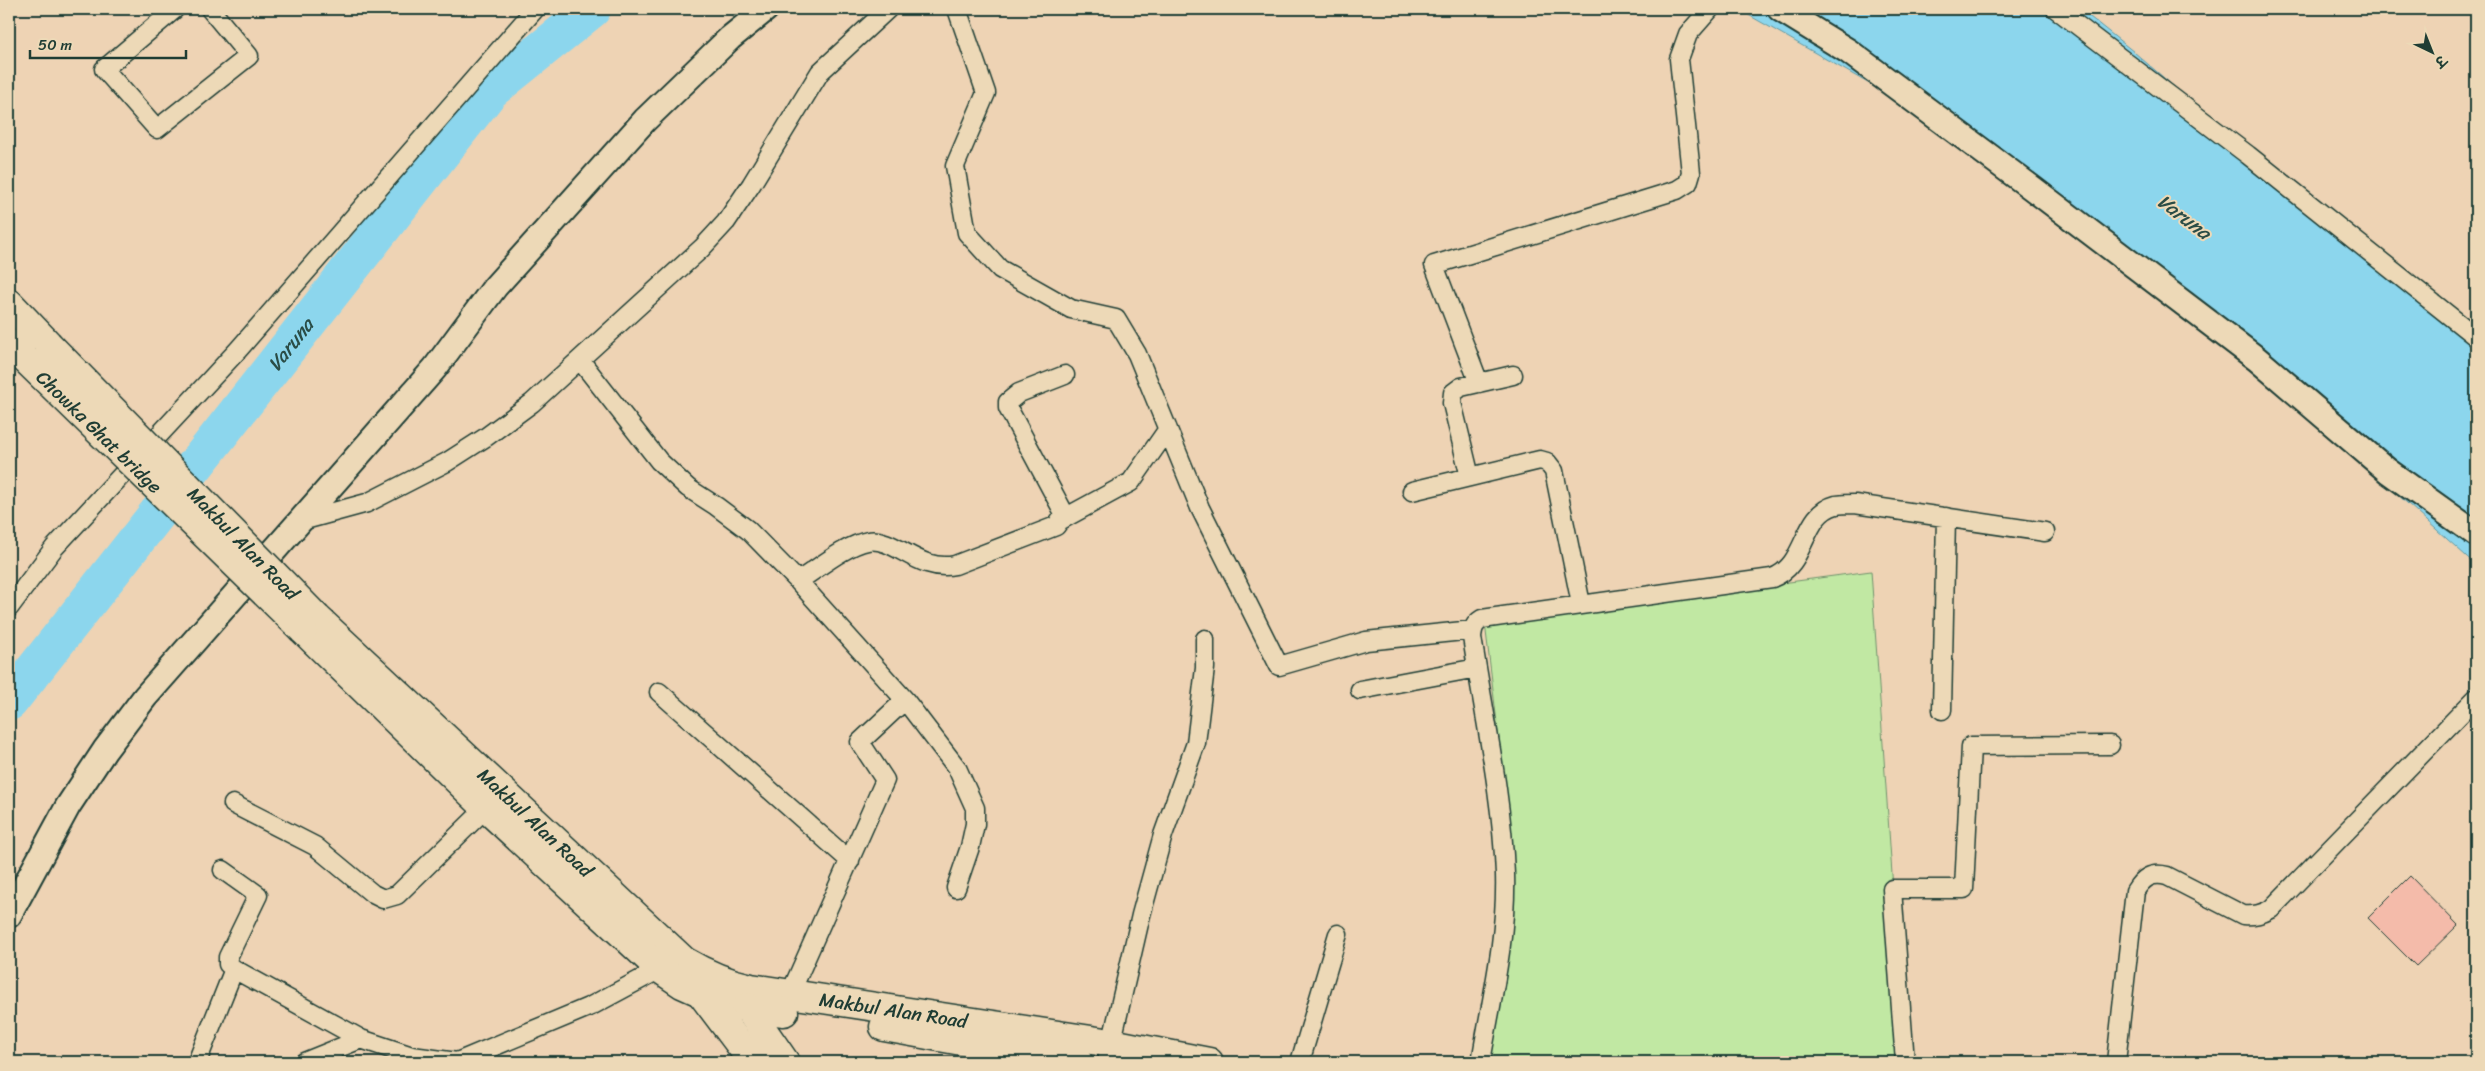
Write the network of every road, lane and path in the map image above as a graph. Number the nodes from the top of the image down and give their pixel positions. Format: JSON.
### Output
{"nodes":[{"id":1,"x":210,"y":9,"type":"edge"},
{"id":2,"x":535,"y":9,"type":"edge"},
{"id":3,"x":766,"y":9,"type":"edge"},
{"id":4,"x":888,"y":9,"type":"edge"},
{"id":5,"x":956,"y":9,"type":"edge"},
{"id":6,"x":1710,"y":9,"type":"edge"},
{"id":7,"x":1780,"y":9,"type":"edge"},
{"id":8,"x":2056,"y":9,"type":"edge"},
{"id":9,"x":172,"y":10,"type":"edge"},
{"id":10,"x":9,"y":303,"type":"edge"},
{"id":11,"x":2476,"y":337,"type":"edge"},
{"id":12,"x":17,"y":350,"type":"edge"},
{"id":13,"x":580,"y":360,"type":"junction"},
{"id":14,"x":1065,"y":375,"type":"dead end"},
{"id":15,"x":1513,"y":375,"type":"dead end"},
{"id":16,"x":1479,"y":383,"type":"junction"},
{"id":17,"x":1168,"y":429,"type":"junction"},
{"id":18,"x":1470,"y":477,"type":"junction"},
{"id":19,"x":1412,"y":491,"type":"dead end"},
{"id":20,"x":1946,"y":517,"type":"junction"},
{"id":21,"x":1061,"y":520,"type":"junction"},
{"id":22,"x":301,"y":521,"type":"junction"},
{"id":23,"x":2044,"y":532,"type":"dead end"},
{"id":24,"x":2476,"y":534,"type":"edge"},
{"id":25,"x":798,"y":581,"type":"junction"},
{"id":26,"x":1581,"y":604,"type":"junction"},
{"id":27,"x":9,"y":608,"type":"edge"},
{"id":28,"x":310,"y":624,"type":"junction"},
{"id":29,"x":1473,"y":630,"type":"junction"},
{"id":30,"x":1205,"y":639,"type":"dead end"},
{"id":31,"x":1477,"y":668,"type":"junction"},
{"id":32,"x":1360,"y":690,"type":"dead end"},
{"id":33,"x":658,"y":692,"type":"dead end"},
{"id":34,"x":2476,"y":698,"type":"edge"},
{"id":35,"x":905,"y":700,"type":"junction"},
{"id":36,"x":1942,"y":710,"type":"dead end"},
{"id":37,"x":2110,"y":745,"type":"dead end"},
{"id":38,"x":233,"y":804,"type":"dead end"},
{"id":39,"x":486,"y":808,"type":"junction"},
{"id":40,"x":850,"y":861,"type":"junction"},
{"id":41,"x":223,"y":870,"type":"dead end"},
{"id":42,"x":956,"y":888,"type":"dead end"},
{"id":43,"x":9,"y":915,"type":"edge"},
{"id":44,"x":1338,"y":934,"type":"dead end"},
{"id":45,"x":234,"y":969,"type":"junction"},
{"id":46,"x":660,"y":969,"type":"junction"},
{"id":47,"x":701,"y":993,"type":"junction"},
{"id":48,"x":790,"y":994,"type":"junction"},
{"id":49,"x":747,"y":1007,"type":"junction"},
{"id":50,"x":361,"y":1039,"type":"junction"},
{"id":51,"x":1109,"y":1053,"type":"edge"},
{"id":52,"x":197,"y":1062,"type":"edge"},
{"id":53,"x":304,"y":1062,"type":"edge"},
{"id":54,"x":457,"y":1062,"type":"edge"},
{"id":55,"x":753,"y":1062,"type":"edge"},
{"id":56,"x":785,"y":1062,"type":"edge"},
{"id":57,"x":1078,"y":1062,"type":"edge"},
{"id":58,"x":1209,"y":1062,"type":"edge"},
{"id":59,"x":1300,"y":1062,"type":"edge"},
{"id":60,"x":1481,"y":1062,"type":"edge"},
{"id":61,"x":1905,"y":1062,"type":"edge"},
{"id":62,"x":2116,"y":1062,"type":"edge"}],
"edges":[{"from":1,"to":9,"type":"street"},
{"from":2,"to":27,"type":"street"},
{"from":3,"to":22,"type":"street"},
{"from":4,"to":13,"type":"street"},
{"from":5,"to":17,"type":"street"},
{"from":6,"to":16,"type":"street"},
{"from":7,"to":24,"type":"street"},
{"from":8,"to":11,"type":"street"},
{"from":10,"to":28,"type":"highway","name":"Makbul Alan Road","bridge":true},
{"from":12,"to":28,"type":"highway","name":"Chowka Ghat bridge","bridge":true},
{"from":13,"to":22,"type":"street"},
{"from":13,"to":25,"type":"street"},
{"from":14,"to":21,"type":"street"},
{"from":15,"to":16,"type":"street"},
{"from":16,"to":18,"type":"street"},
{"from":17,"to":21,"type":"street"},
{"from":17,"to":29,"type":"street"},
{"from":18,"to":19,"type":"street"},
{"from":18,"to":26,"type":"street"},
{"from":20,"to":23,"type":"street"},
{"from":20,"to":26,"type":"street"},
{"from":20,"to":36,"type":"street"},
{"from":21,"to":25,"type":"street"},
{"from":22,"to":43,"type":"street"},
{"from":25,"to":35,"type":"street"},
{"from":26,"to":29,"type":"street"},
{"from":28,"to":39,"type":"highway","name":"Makbul Alan Road"},
{"from":28,"to":48,"type":"highway","name":"Makbul Alan Road"},
{"from":29,"to":31,"type":"street"},
{"from":30,"to":51,"type":"street"},
{"from":31,"to":32,"type":"street"},
{"from":31,"to":60,"type":"street"},
{"from":33,"to":40,"type":"street"},
{"from":34,"to":62,"type":"street"},
{"from":35,"to":40,"type":"street"},
{"from":35,"to":42,"type":"street"},
{"from":37,"to":61,"type":"street"},
{"from":38,"to":39,"type":"street"},
{"from":39,"to":46,"type":"highway","name":"Makbul Alan Road"},
{"from":40,"to":48,"type":"street"},
{"from":41,"to":45,"type":"street"},
{"from":44,"to":59,"type":"street"},
{"from":45,"to":50,"type":"street"},
{"from":45,"to":52,"type":"street"},
{"from":46,"to":47,"type":"highway","name":"Makbul Alan Road"},
{"from":46,"to":54,"type":"street"},
{"from":47,"to":49,"type":"highway","name":"Makbul Alan Road"},
{"from":47,"to":55,"type":"highway"},
{"from":48,"to":51,"type":"highway","name":"Makbul Alan Road"},
{"from":49,"to":56,"type":"highway"},
{"from":49,"to":57,"type":"highway","name":"Makbul Alan Road"},
{"from":50,"to":53,"type":"street"},
{"from":50,"to":54,"type":"street"},
{"from":51,"to":58,"type":"highway","name":"Makbul Alan Road"}]}
